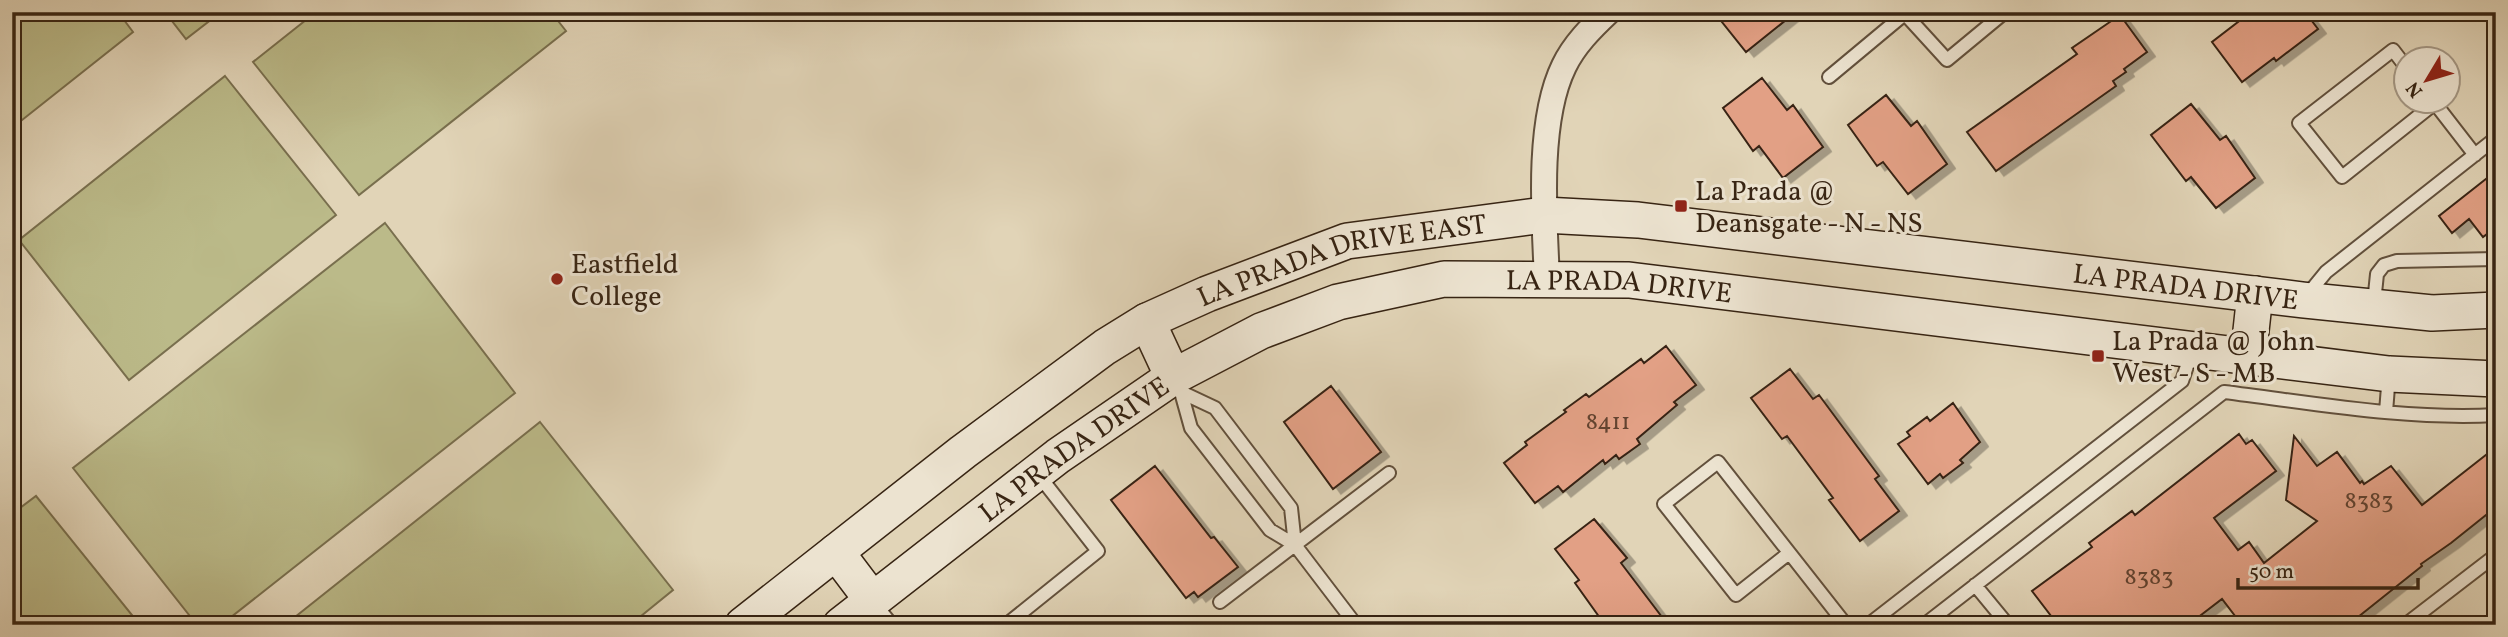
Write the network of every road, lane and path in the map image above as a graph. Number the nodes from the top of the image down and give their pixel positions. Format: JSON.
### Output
{"nodes":[{"id":1,"x":1608,"y":12,"type":"edge"},
{"id":2,"x":2005,"y":12,"type":"edge"},
{"id":3,"x":1906,"y":13,"type":"edge"},
{"id":4,"x":2392,"y":51,"type":"edge"},
{"id":5,"x":1829,"y":77,"type":"dead end"},
{"id":6,"x":2418,"y":116,"type":"edge"},
{"id":7,"x":2446,"y":116,"type":"edge"},
{"id":8,"x":2496,"y":138,"type":"edge"},
{"id":9,"x":2475,"y":155,"type":"junction"},
{"id":10,"x":1544,"y":215,"type":"junction"},
{"id":11,"x":2496,"y":259,"type":"edge"},
{"id":12,"x":1547,"y":278,"type":"junction"},
{"id":13,"x":2255,"y":295,"type":"junction"},
{"id":14,"x":2303,"y":300,"type":"junction"},
{"id":15,"x":2373,"y":307,"type":"junction"},
{"id":16,"x":2496,"y":310,"type":"edge"},
{"id":17,"x":1147,"y":321,"type":"junction"},
{"id":18,"x":2192,"y":351,"type":"junction"},
{"id":19,"x":2248,"y":358,"type":"junction"},
{"id":20,"x":2389,"y":374,"type":"junction"},
{"id":21,"x":2496,"y":379,"type":"edge"},
{"id":22,"x":1177,"y":384,"type":"junction"},
{"id":23,"x":2386,"y":412,"type":"junction"},
{"id":24,"x":2496,"y":415,"type":"edge"},
{"id":25,"x":1037,"y":472,"type":"junction"},
{"id":26,"x":1389,"y":473,"type":"dead end"},
{"id":27,"x":1295,"y":545,"type":"junction"},
{"id":28,"x":836,"y":552,"type":"junction"},
{"id":29,"x":1789,"y":553,"type":"junction"},
{"id":30,"x":2496,"y":555,"type":"edge"},
{"id":31,"x":1975,"y":585,"type":"junction"},
{"id":32,"x":1220,"y":602,"type":"dead end"},
{"id":33,"x":882,"y":613,"type":"edge"},
{"id":34,"x":743,"y":625,"type":"edge"},
{"id":35,"x":841,"y":625,"type":"edge"},
{"id":36,"x":1006,"y":625,"type":"edge"},
{"id":37,"x":1356,"y":625,"type":"edge"},
{"id":38,"x":1846,"y":625,"type":"edge"},
{"id":39,"x":1868,"y":625,"type":"edge"},
{"id":40,"x":1924,"y":625,"type":"edge"},
{"id":41,"x":2008,"y":625,"type":"edge"},
{"id":42,"x":2406,"y":625,"type":"edge"}],
"edges":[{"from":1,"to":10,"type":"street"},
{"from":2,"to":3,"type":"lane"},
{"from":3,"to":5,"type":"lane"},
{"from":4,"to":6,"type":"lane"},
{"from":7,"to":9,"type":"lane"},
{"from":8,"to":9,"type":"lane"},
{"from":9,"to":14,"type":"lane"},
{"from":10,"to":12,"type":"street"},
{"from":10,"to":13,"type":"main road","name":"LA PRADA DRIVE"},
{"from":10,"to":17,"type":"main road","name":"LA PRADA DRIVE EAST"},
{"from":11,"to":15,"type":"lane"},
{"from":12,"to":18,"type":"main road","name":"LA PRADA DRIVE"},
{"from":12,"to":22,"type":"main road","name":"LA PRADA DRIVE"},
{"from":13,"to":14,"type":"main road","name":"LA PRADA DRIVE"},
{"from":13,"to":19,"type":"main road"},
{"from":14,"to":15,"type":"main road","name":"LA PRADA DRIVE"},
{"from":15,"to":16,"type":"main road","name":"LA PRADA DRIVE"},
{"from":17,"to":22,"type":"main road"},
{"from":17,"to":28,"type":"main road"},
{"from":18,"to":19,"type":"main road","name":"LA PRADA DRIVE"},
{"from":18,"to":39,"type":"lane"},
{"from":19,"to":20,"type":"main road","name":"LA PRADA DRIVE"},
{"from":20,"to":21,"type":"main road","name":"LA PRADA DRIVE"},
{"from":20,"to":23,"type":"lane"},
{"from":22,"to":25,"type":"main road","name":"LA PRADA DRIVE"},
{"from":22,"to":27,"type":"lane"},
{"from":22,"to":27,"type":"lane"},
{"from":23,"to":24,"type":"lane"},
{"from":23,"to":31,"type":"lane"},
{"from":25,"to":33,"type":"main road","name":"LA PRADA DRIVE"},
{"from":25,"to":36,"type":"lane"},
{"from":26,"to":27,"type":"lane"},
{"from":27,"to":32,"type":"lane"},
{"from":27,"to":37,"type":"lane"},
{"from":28,"to":33,"type":"main road"},
{"from":28,"to":34,"type":"main road"},
{"from":29,"to":29,"type":"lane"},
{"from":29,"to":38,"type":"lane"},
{"from":30,"to":42,"type":"lane"},
{"from":31,"to":40,"type":"lane"},
{"from":31,"to":41,"type":"lane"},
{"from":33,"to":35,"type":"main road","name":"LA PRADA DRIVE"}]}
